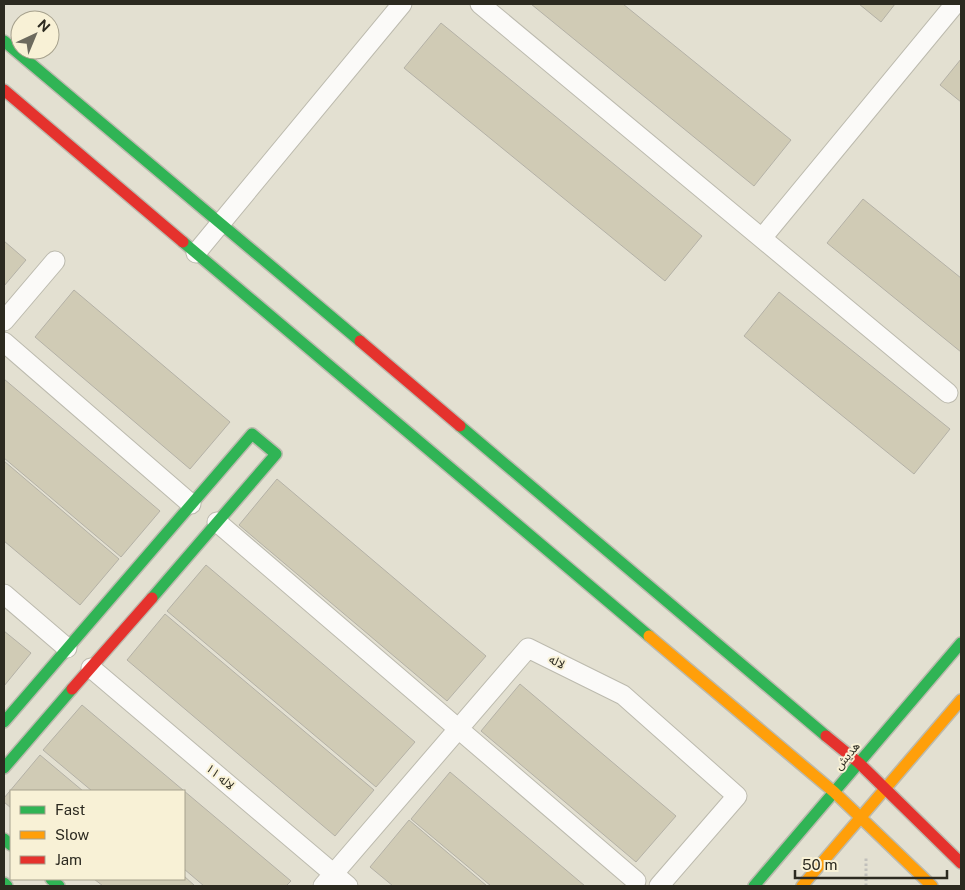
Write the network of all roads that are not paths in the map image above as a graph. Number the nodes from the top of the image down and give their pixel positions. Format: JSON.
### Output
{"nodes":[{"id":1,"x":402,"y":4,"type":"edge"},
{"id":2,"x":480,"y":4,"type":"edge"},
{"id":3,"x":955,"y":4,"type":"edge"},
{"id":4,"x":4,"y":41,"type":"edge"},
{"id":5,"x":4,"y":90,"type":"edge"},
{"id":6,"x":220,"y":223,"type":"junction"},
{"id":7,"x":762,"y":238,"type":"junction"},
{"id":8,"x":196,"y":253,"type":"junction"},
{"id":9,"x":55,"y":261,"type":"dead end"},
{"id":10,"x":4,"y":321,"type":"edge"},
{"id":11,"x":4,"y":342,"type":"edge"},
{"id":12,"x":948,"y":393,"type":"dead end"},
{"id":13,"x":191,"y":504,"type":"junction"},
{"id":14,"x":217,"y":522,"type":"junction"},
{"id":15,"x":4,"y":594,"type":"edge"},
{"id":16,"x":961,"y":643,"type":"edge"},
{"id":17,"x":67,"y":648,"type":"junction"},
{"id":18,"x":91,"y":668,"type":"junction"},
{"id":19,"x":961,"y":700,"type":"edge"},
{"id":20,"x":4,"y":722,"type":"edge"},
{"id":21,"x":458,"y":730,"type":"junction"},
{"id":22,"x":859,"y":763,"type":"junction"},
{"id":23,"x":4,"y":768,"type":"edge"},
{"id":24,"x":885,"y":789,"type":"junction"},
{"id":25,"x":834,"y":792,"type":"junction"},
{"id":26,"x":860,"y":818,"type":"junction"},
{"id":27,"x":961,"y":863,"type":"edge"},
{"id":28,"x":329,"y":880,"type":"edge"},
{"id":29,"x":636,"y":881,"type":"dead end"},
{"id":30,"x":4,"y":884,"type":"edge"},
{"id":31,"x":7,"y":886,"type":"edge"},
{"id":32,"x":348,"y":886,"type":"edge"},
{"id":33,"x":659,"y":886,"type":"edge"},
{"id":34,"x":754,"y":886,"type":"edge"},
{"id":35,"x":802,"y":886,"type":"edge"},
{"id":36,"x":932,"y":886,"type":"edge"}],
"edges":[{"from":1,"to":6,"type":"street"},
{"from":2,"to":7,"type":"street"},
{"from":3,"to":7,"type":"street"},
{"from":4,"to":6,"type":"street"},
{"from":5,"to":8,"type":"street"},
{"from":6,"to":8,"type":"street"},
{"from":6,"to":22,"type":"street"},
{"from":7,"to":12,"type":"street"},
{"from":8,"to":25,"type":"street"},
{"from":9,"to":10,"type":"street"},
{"from":11,"to":13,"type":"street"},
{"from":13,"to":14,"type":"street"},
{"from":13,"to":17,"type":"street"},
{"from":14,"to":18,"type":"street"},
{"from":14,"to":21,"type":"street"},
{"from":15,"to":17,"type":"street"},
{"from":16,"to":22,"type":"street","name":"هدیش"},
{"from":17,"to":20,"type":"street"},
{"from":18,"to":23,"type":"street"},
{"from":18,"to":28,"type":"street","name":"لاله ۱۱"},
{"from":19,"to":24,"type":"street"},
{"from":21,"to":28,"type":"street","name":"لاله"},
{"from":21,"to":29,"type":"street"},
{"from":21,"to":33,"type":"street","name":"لاله"},
{"from":22,"to":24,"type":"street"},
{"from":22,"to":25,"type":"street","name":"هدیش"},
{"from":24,"to":26,"type":"street"},
{"from":24,"to":27,"type":"street"},
{"from":25,"to":26,"type":"street"},
{"from":25,"to":34,"type":"street","name":"هدیش"},
{"from":26,"to":35,"type":"street"},
{"from":26,"to":36,"type":"street"},
{"from":28,"to":32,"type":"street","name":"لاله ۱۱"},
{"from":30,"to":31,"type":"street"}]}
